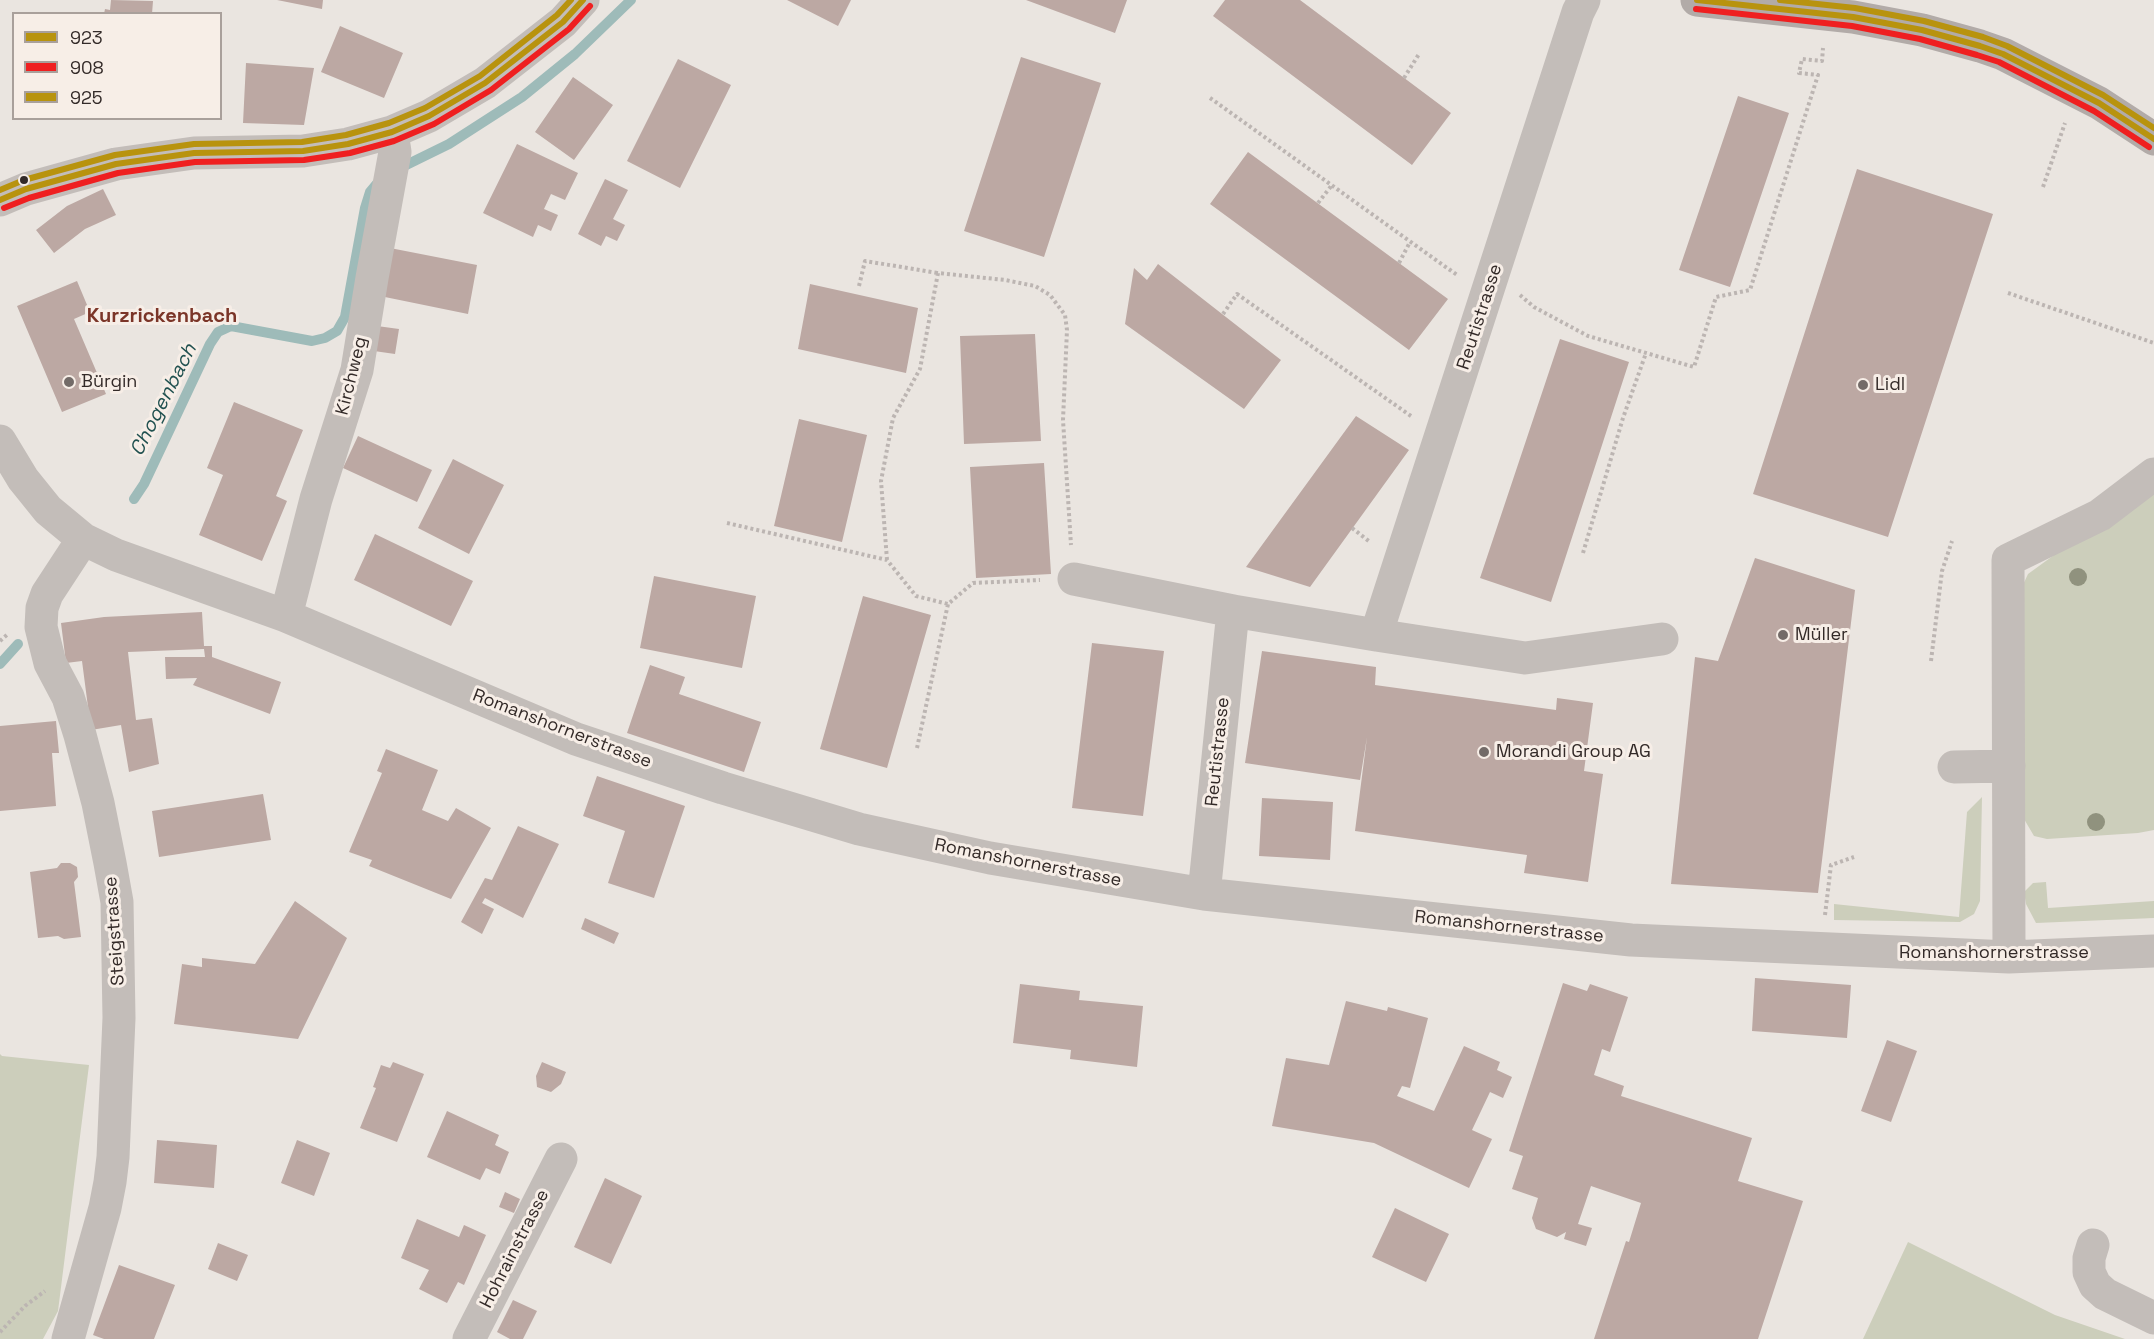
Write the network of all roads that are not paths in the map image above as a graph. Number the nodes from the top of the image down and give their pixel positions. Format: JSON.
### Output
{"nodes":[{"id":1,"x":584,"y":0,"type":"edge"},
{"id":2,"x":1584,"y":0,"type":"edge"},
{"id":3,"x":1697,"y":0,"type":"edge"},
{"id":4,"x":392,"y":132,"type":"junction"},
{"id":5,"x":2154,"y":139,"type":"edge"},
{"id":6,"x":0,"y":200,"type":"edge"},
{"id":7,"x":0,"y":441,"type":"edge"},
{"id":8,"x":2154,"y":474,"type":"edge"},
{"id":9,"x":83,"y":539,"type":"junction"},
{"id":10,"x":1074,"y":579,"type":"road end"},
{"id":11,"x":1233,"y":611,"type":"junction"},
{"id":12,"x":286,"y":616,"type":"junction"},
{"id":13,"x":1376,"y":635,"type":"junction"},
{"id":14,"x":1662,"y":639,"type":"dead end"},
{"id":15,"x":1954,"y":766,"type":"dead end"},
{"id":16,"x":2009,"y":766,"type":"junction"},
{"id":17,"x":1204,"y":894,"type":"junction"},
{"id":18,"x":2154,"y":951,"type":"edge"},
{"id":19,"x":2009,"y":957,"type":"junction"},
{"id":20,"x":561,"y":1159,"type":"dead end"},
{"id":21,"x":2093,"y":1245,"type":"dead end"},
{"id":22,"x":2154,"y":1318,"type":"edge"},
{"id":23,"x":68,"y":1339,"type":"edge"},
{"id":24,"x":469,"y":1339,"type":"edge"}],
"edges":[{"from":1,"to":4,"type":"street"},
{"from":2,"to":13,"type":"street","name":"Reutistrasse"},
{"from":3,"to":5,"type":"main road"},
{"from":4,"to":6,"type":"street"},
{"from":4,"to":12,"type":"street","name":"Kirchweg"},
{"from":7,"to":9,"type":"street","name":"Romanshornerstrasse"},
{"from":8,"to":16,"type":"street"},
{"from":9,"to":12,"type":"street","name":"Romanshornerstrasse"},
{"from":9,"to":23,"type":"street","name":"Steigstrasse"},
{"from":10,"to":11,"type":"street"},
{"from":11,"to":13,"type":"street"},
{"from":11,"to":17,"type":"street","name":"Reutistrasse"},
{"from":12,"to":17,"type":"street","name":"Romanshornerstrasse"},
{"from":13,"to":14,"type":"street"},
{"from":15,"to":16,"type":"street"},
{"from":16,"to":19,"type":"street"},
{"from":17,"to":19,"type":"street","name":"Romanshornerstrasse"},
{"from":18,"to":19,"type":"street","name":"Romanshornerstrasse"},
{"from":20,"to":24,"type":"street","name":"Hohrainstrasse"},
{"from":21,"to":22,"type":"street"}]}
